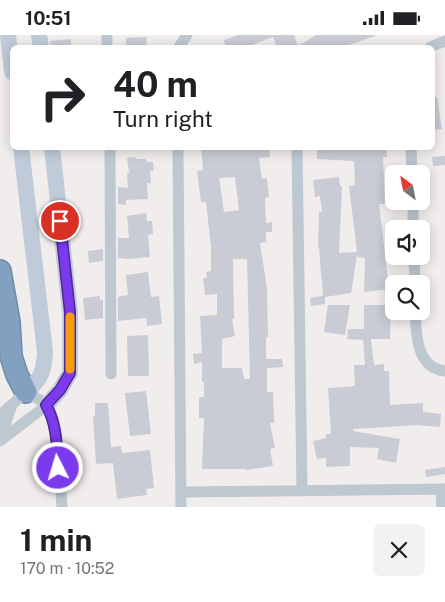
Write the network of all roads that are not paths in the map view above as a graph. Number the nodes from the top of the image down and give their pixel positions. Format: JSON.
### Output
{"nodes":[{"id":1,"x":8,"y":35,"type":"edge"},
{"id":2,"x":10,"y":54,"type":"edge"},
{"id":3,"x":21,"y":150,"type":"edge"},
{"id":4,"x":52,"y":150,"type":"edge"},
{"id":5,"x":110,"y":150,"type":"edge"},
{"id":6,"x":178,"y":150,"type":"edge"},
{"id":7,"x":297,"y":150,"type":"edge"},
{"id":8,"x":411,"y":150,"type":"edge"},
{"id":9,"x":412,"y":165,"type":"edge"},
{"id":10,"x":0,"y":271,"type":"edge"},
{"id":11,"x":415,"y":320,"type":"edge"},
{"id":12,"x":445,"y":371,"type":"edge"},
{"id":13,"x":111,"y":374,"type":"dead end"},
{"id":14,"x":19,"y":398,"type":"junction"},
{"id":15,"x":46,"y":405,"type":"junction"},
{"id":16,"x":0,"y":415,"type":"edge"},
{"id":17,"x":0,"y":440,"type":"edge"},
{"id":18,"x":443,"y":489,"type":"edge"},
{"id":19,"x":302,"y":491,"type":"junction"},
{"id":20,"x":181,"y":492,"type":"junction"},
{"id":21,"x":62,"y":507,"type":"edge"},
{"id":22,"x":181,"y":507,"type":"edge"},
{"id":23,"x":442,"y":507,"type":"edge"}],
"edges":[{"from":1,"to":2,"type":"main road"},
{"from":3,"to":14,"type":"main road"},
{"from":4,"to":15,"type":"main road"},
{"from":5,"to":13,"type":"street"},
{"from":6,"to":20,"type":"street"},
{"from":7,"to":19,"type":"street"},
{"from":8,"to":9,"type":"street"},
{"from":10,"to":14,"type":"highway"},
{"from":11,"to":12,"type":"street"},
{"from":14,"to":15,"type":"street"},
{"from":14,"to":16,"type":"street"},
{"from":14,"to":17,"type":"street"},
{"from":15,"to":17,"type":"street"},
{"from":15,"to":21,"type":"street"},
{"from":18,"to":19,"type":"street"},
{"from":18,"to":23,"type":"street"},
{"from":19,"to":20,"type":"street"},
{"from":20,"to":22,"type":"street"}]}
